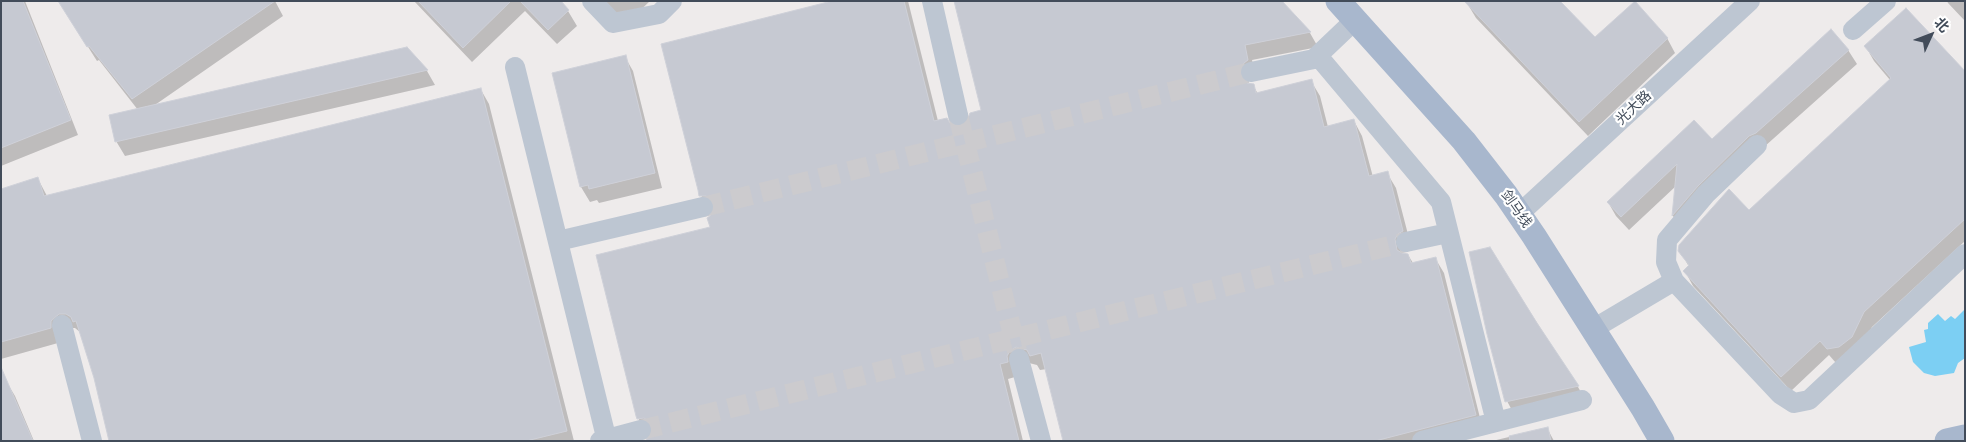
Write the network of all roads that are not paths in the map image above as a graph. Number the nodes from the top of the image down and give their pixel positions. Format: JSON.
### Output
{"nodes":[{"id":1,"x":592,"y":1,"type":"edge"},
{"id":2,"x":672,"y":1,"type":"edge"},
{"id":3,"x":932,"y":1,"type":"edge"},
{"id":4,"x":1338,"y":1,"type":"edge"},
{"id":5,"x":1750,"y":1,"type":"edge"},
{"id":6,"x":1886,"y":1,"type":"edge"},
{"id":7,"x":1355,"y":20,"type":"junction"},
{"id":8,"x":1854,"y":30,"type":"dead end"},
{"id":9,"x":1318,"y":56,"type":"junction"},
{"id":10,"x":515,"y":68,"type":"dead end"},
{"id":11,"x":1251,"y":72,"type":"tunnel mouth"},
{"id":12,"x":958,"y":116,"type":"tunnel mouth"},
{"id":13,"x":1757,"y":145,"type":"dead end"},
{"id":14,"x":703,"y":207,"type":"tunnel mouth"},
{"id":15,"x":1519,"y":214,"type":"junction"},
{"id":16,"x":1448,"y":233,"type":"junction"},
{"id":17,"x":558,"y":241,"type":"junction"},
{"id":18,"x":1406,"y":242,"type":"tunnel mouth"},
{"id":19,"x":1965,"y":254,"type":"edge"},
{"id":20,"x":1674,"y":280,"type":"junction"},
{"id":21,"x":62,"y":325,"type":"dead end"},
{"id":22,"x":1593,"y":329,"type":"junction"},
{"id":23,"x":1019,"y":359,"type":"tunnel mouth"},
{"id":24,"x":1582,"y":400,"type":"dead end"},
{"id":25,"x":1496,"y":422,"type":"junction"},
{"id":26,"x":641,"y":430,"type":"tunnel mouth"},
{"id":27,"x":1965,"y":437,"type":"edge"},
{"id":28,"x":605,"y":440,"type":"edge"},
{"id":29,"x":92,"y":441,"type":"edge"},
{"id":30,"x":1041,"y":441,"type":"edge"},
{"id":31,"x":1422,"y":441,"type":"edge"},
{"id":32,"x":1662,"y":441,"type":"edge"},
{"id":33,"x":1947,"y":441,"type":"edge"}],
"edges":[{"from":1,"to":2,"type":"street"},
{"from":3,"to":12,"type":"street"},
{"from":4,"to":7,"type":"main road","name":"剑马线"},
{"from":5,"to":15,"type":"street","name":"光大路"},
{"from":6,"to":8,"type":"street"},
{"from":7,"to":9,"type":"street"},
{"from":7,"to":15,"type":"main road","name":"剑马线"},
{"from":9,"to":11,"type":"street"},
{"from":9,"to":16,"type":"street"},
{"from":10,"to":17,"type":"street"},
{"from":13,"to":20,"type":"street"},
{"from":14,"to":17,"type":"street"},
{"from":15,"to":22,"type":"main road","name":"剑马线"},
{"from":16,"to":18,"type":"street"},
{"from":16,"to":25,"type":"street"},
{"from":17,"to":28,"type":"street"},
{"from":19,"to":20,"type":"street"},
{"from":20,"to":22,"type":"street"},
{"from":21,"to":29,"type":"street"},
{"from":22,"to":32,"type":"main road","name":"剑马线"},
{"from":23,"to":30,"type":"street"},
{"from":24,"to":25,"type":"street"},
{"from":25,"to":31,"type":"street"},
{"from":26,"to":28,"type":"street"},
{"from":27,"to":33,"type":"main road"}]}
